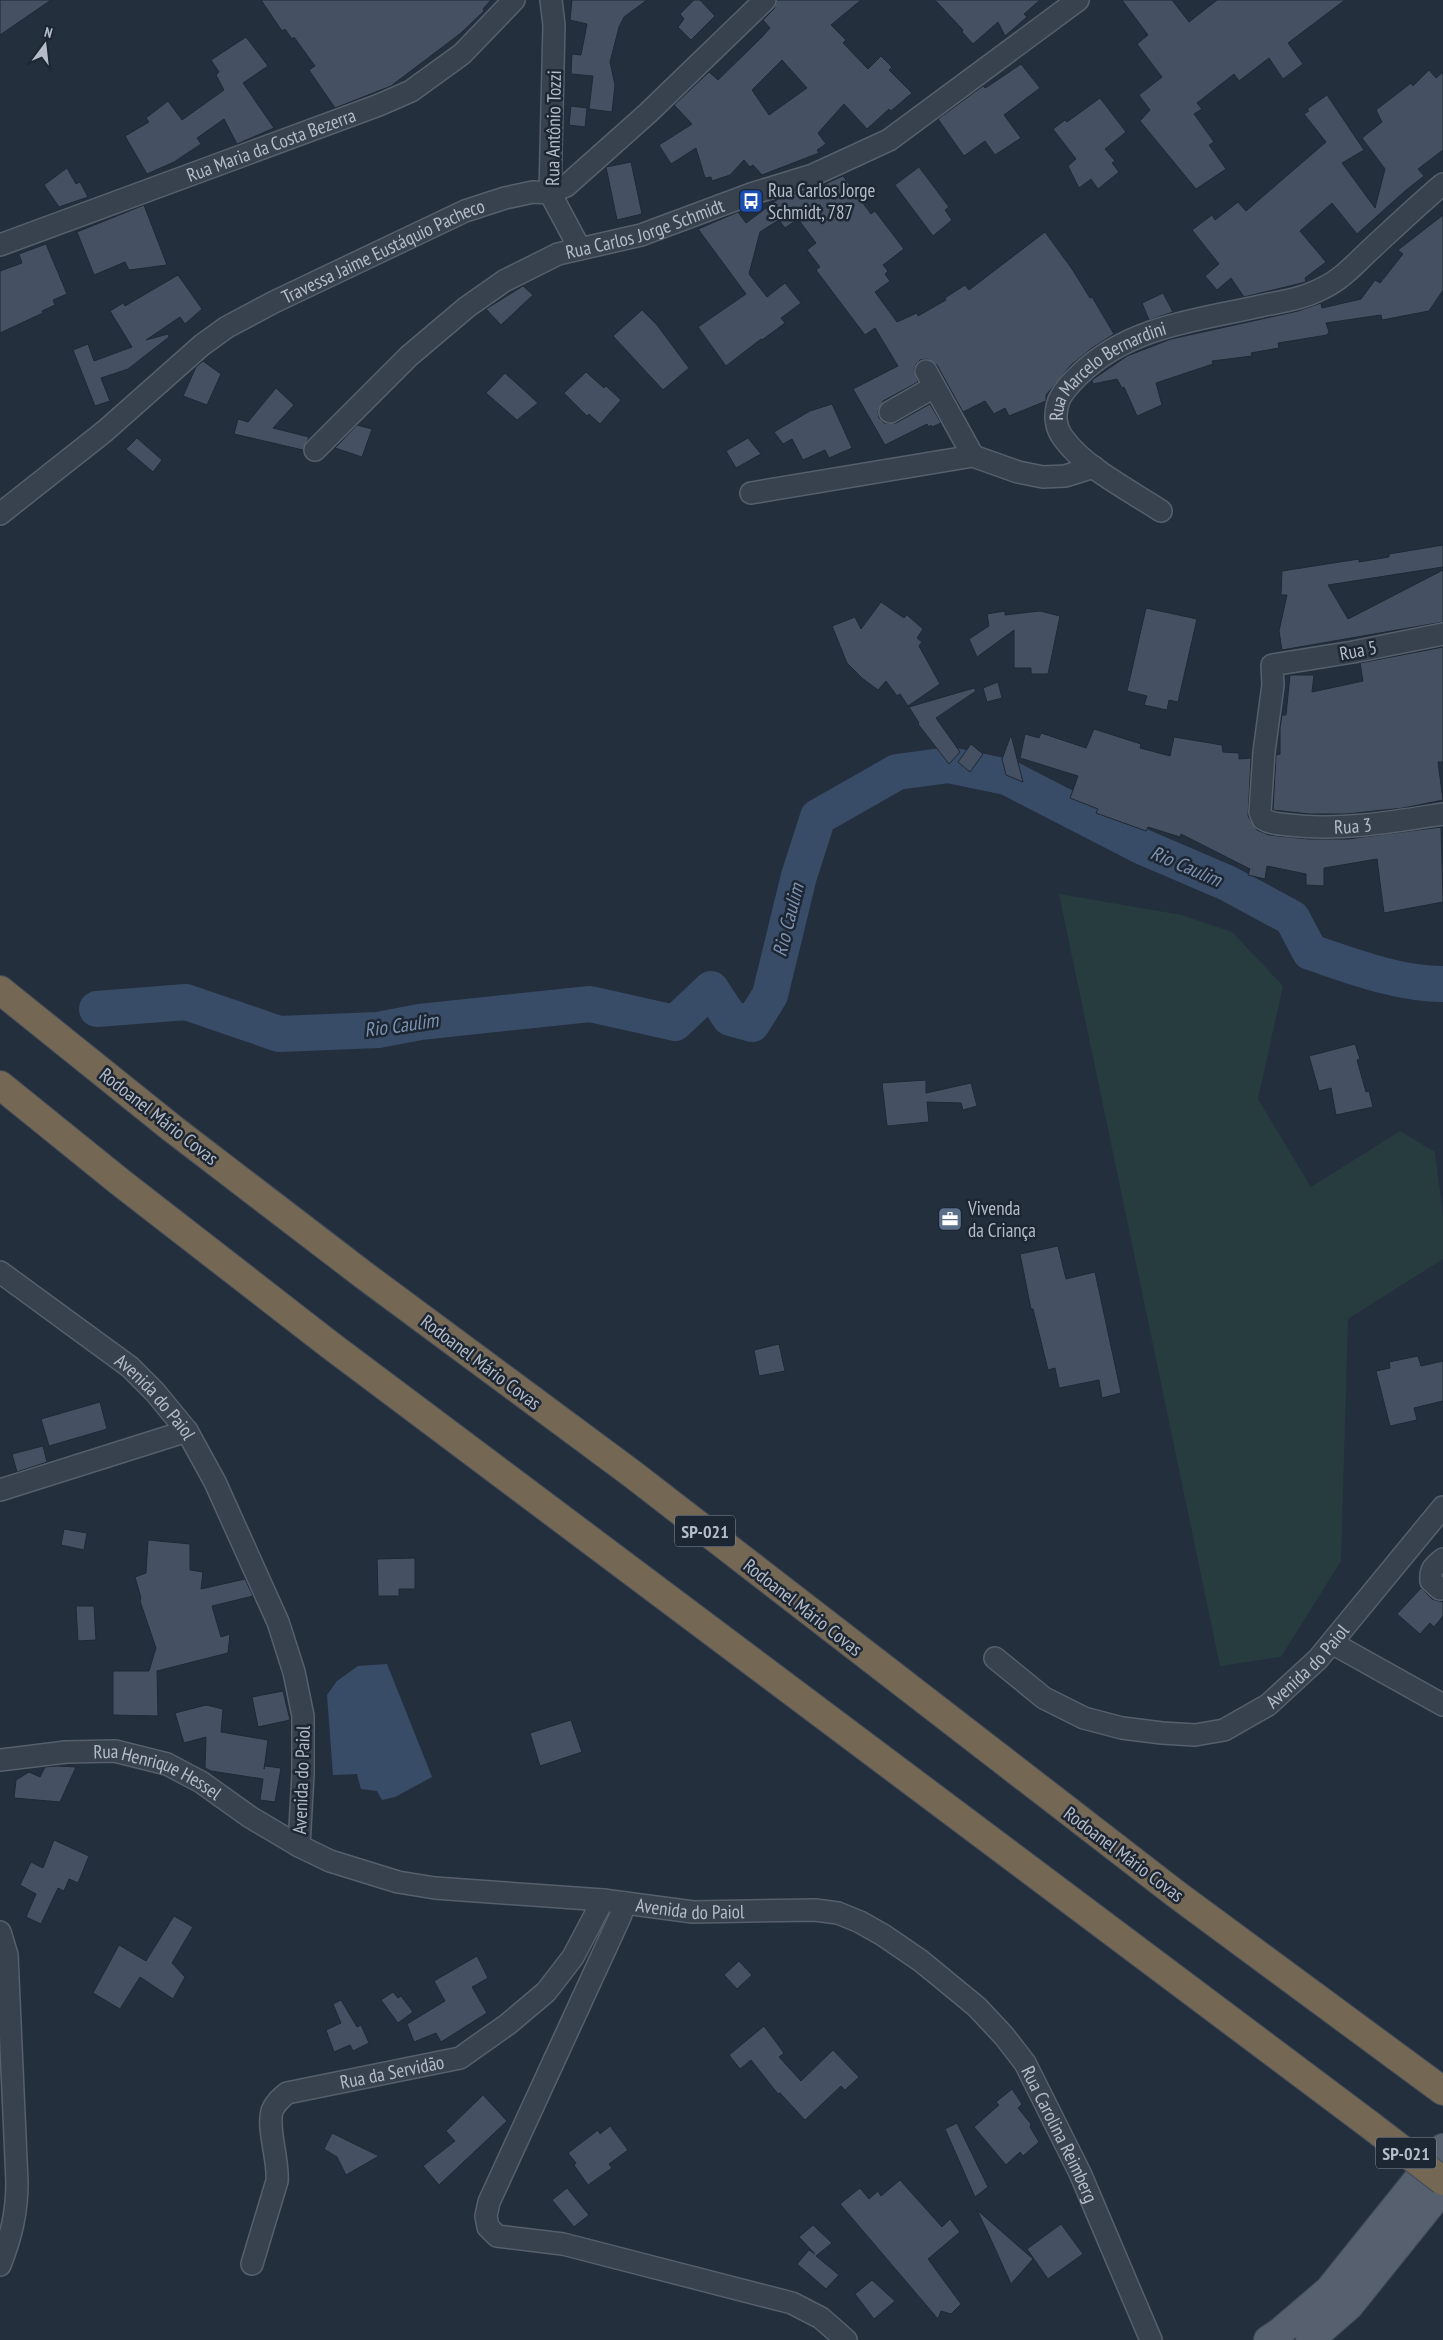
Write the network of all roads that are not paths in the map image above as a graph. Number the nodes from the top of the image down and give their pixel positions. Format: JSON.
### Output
{"nodes":[{"id":1,"x":514,"y":0,"type":"edge"},
{"id":2,"x":551,"y":0,"type":"edge"},
{"id":3,"x":764,"y":0,"type":"edge"},
{"id":4,"x":1078,"y":0,"type":"edge"},
{"id":5,"x":1443,"y":184,"type":"edge"},
{"id":6,"x":550,"y":193,"type":"junction"},
{"id":7,"x":1434,"y":199,"type":"edge"},
{"id":8,"x":0,"y":245,"type":"edge"},
{"id":9,"x":580,"y":249,"type":"junction"},
{"id":10,"x":890,"y":412,"type":"dead end"},
{"id":11,"x":314,"y":450,"type":"dead end"},
{"id":12,"x":973,"y":456,"type":"junction"},
{"id":13,"x":1094,"y":467,"type":"junction"},
{"id":14,"x":751,"y":493,"type":"dead end"},
{"id":15,"x":1161,"y":511,"type":"dead end"},
{"id":16,"x":0,"y":514,"type":"edge"},
{"id":17,"x":1443,"y":634,"type":"edge"},
{"id":18,"x":1443,"y":814,"type":"edge"},
{"id":19,"x":1263,"y":819,"type":"joint"},
{"id":20,"x":0,"y":990,"type":"edge"},
{"id":21,"x":0,"y":1085,"type":"edge"},
{"id":22,"x":0,"y":1272,"type":"edge"},
{"id":23,"x":187,"y":1431,"type":"junction"},
{"id":24,"x":0,"y":1490,"type":"edge"},
{"id":25,"x":1443,"y":1507,"type":"edge"},
{"id":26,"x":1443,"y":1559,"type":"edge"},
{"id":27,"x":1443,"y":1588,"type":"edge"},
{"id":28,"x":1332,"y":1643,"type":"junction"},
{"id":29,"x":995,"y":1658,"type":"dead end"},
{"id":30,"x":1443,"y":1705,"type":"edge"},
{"id":31,"x":7,"y":1759,"type":"edge"},
{"id":32,"x":0,"y":1775,"type":"edge"},
{"id":33,"x":299,"y":1846,"type":"junction"},
{"id":34,"x":603,"y":1900,"type":"junction"},
{"id":35,"x":624,"y":1903,"type":"junction"},
{"id":36,"x":0,"y":1932,"type":"edge"},
{"id":37,"x":920,"y":1961,"type":"joint"},
{"id":38,"x":1443,"y":2091,"type":"edge"},
{"id":39,"x":1443,"y":2148,"type":"edge"},
{"id":40,"x":1443,"y":2181,"type":"edge"},
{"id":41,"x":1443,"y":2189,"type":"edge"},
{"id":42,"x":252,"y":2264,"type":"dead end"},
{"id":43,"x":0,"y":2265,"type":"edge"},
{"id":44,"x":846,"y":2340,"type":"edge"},
{"id":45,"x":1151,"y":2340,"type":"edge"},
{"id":46,"x":1268,"y":2340,"type":"edge"},
{"id":47,"x":1310,"y":2340,"type":"edge"}],
"edges":[{"from":1,"to":8,"type":"street","name":"Rua Maria da Costa Bezerra"},
{"from":2,"to":6,"type":"street","name":"Rua Antônio Tozzi"},
{"from":3,"to":6,"type":"street","name":"Travessa Jaime Eustáquio Pacheco"},
{"from":4,"to":9,"type":"street","name":"Rua Carlos Jorge Schmidt"},
{"from":5,"to":7,"type":"street","name":"Rua Marcelo Bernardini"},
{"from":6,"to":9,"type":"street","name":"Rua Antônio Tozzi"},
{"from":6,"to":16,"type":"street","name":"Travessa Jaime Eustáquio Pacheco"},
{"from":7,"to":13,"type":"street","name":"Rua Marcelo Bernardini"},
{"from":9,"to":11,"type":"street","name":"Rua Carlos Jorge Schmidt"},
{"from":10,"to":12,"type":"street"},
{"from":12,"to":13,"type":"street"},
{"from":12,"to":14,"type":"street"},
{"from":13,"to":15,"type":"street","name":"Rua Marcelo Bernardini"},
{"from":17,"to":19,"type":"street","name":"Rua 5"},
{"from":18,"to":19,"type":"street","name":"Rua 3"},
{"from":20,"to":38,"type":"highway","name":"Rodoanel Mário Covas","number":"SP-021"},
{"from":21,"to":40,"type":"highway","number":"SP-021","bridge":true},
{"from":22,"to":23,"type":"street","name":"Avenida do Paiol"},
{"from":23,"to":24,"type":"street"},
{"from":23,"to":33,"type":"street","name":"Avenida do Paiol"},
{"from":25,"to":28,"type":"street","name":"Avenida do Paiol"},
{"from":26,"to":27,"type":"street"},
{"from":28,"to":29,"type":"street","name":"Avenida do Paiol"},
{"from":28,"to":30,"type":"street"},
{"from":31,"to":32,"type":"street"},
{"from":31,"to":33,"type":"street","name":"Rua Henrique Hessel"},
{"from":33,"to":34,"type":"street","name":"Avenida do Paiol"},
{"from":34,"to":35,"type":"street","name":"Avenida do Paiol"},
{"from":34,"to":42,"type":"street","name":"Rua da Servidão"},
{"from":35,"to":37,"type":"street","name":"Avenida do Paiol"},
{"from":35,"to":44,"type":"street"},
{"from":36,"to":43,"type":"street"},
{"from":37,"to":45,"type":"street","name":"Rua Carolina Reimberg"},
{"from":39,"to":46,"type":"main road"},
{"from":41,"to":47,"type":"main road"}]}
